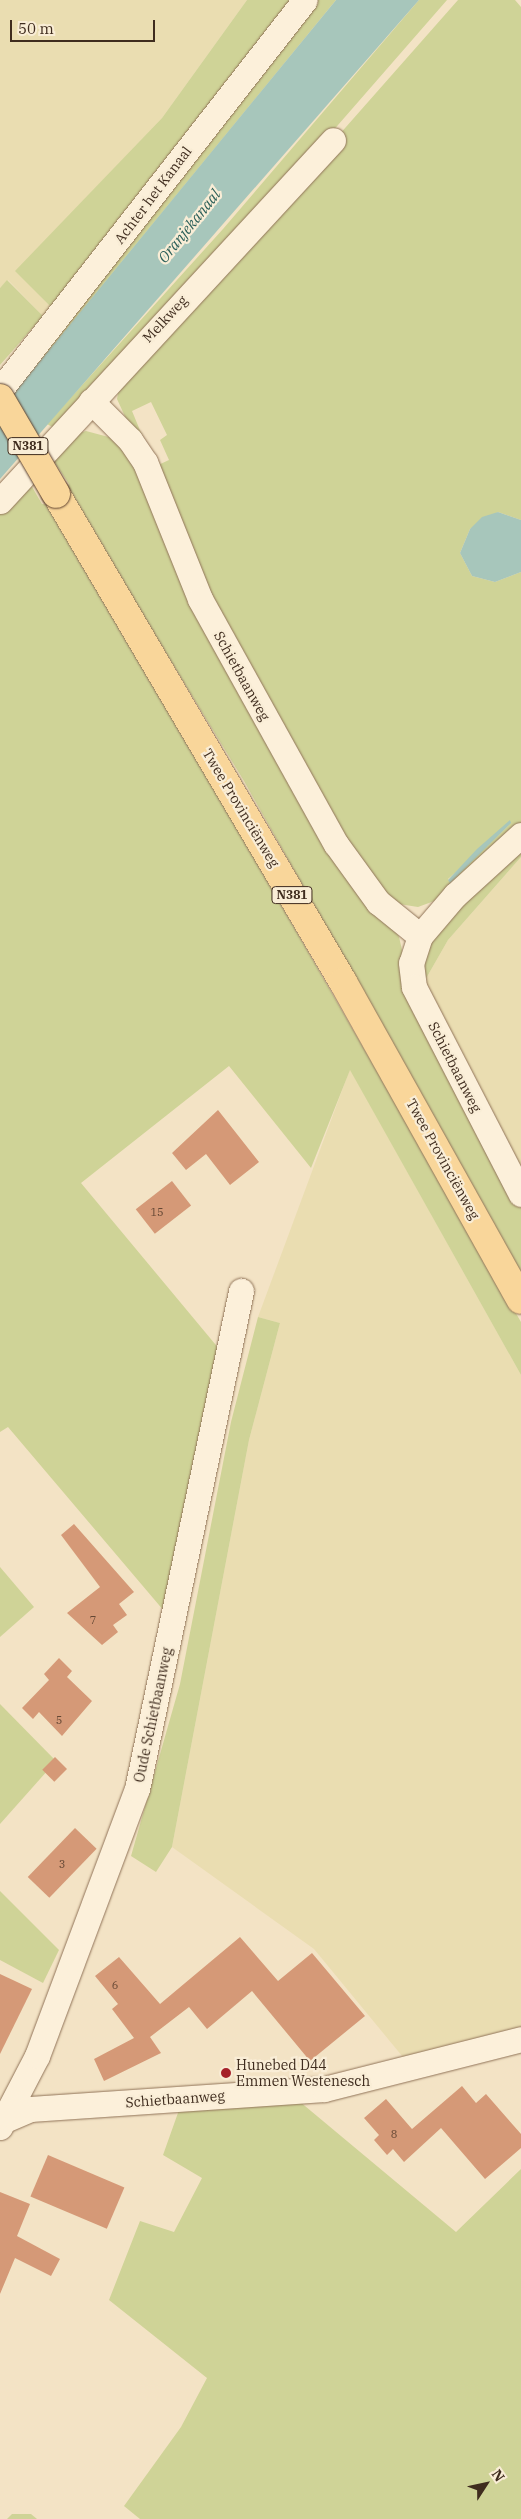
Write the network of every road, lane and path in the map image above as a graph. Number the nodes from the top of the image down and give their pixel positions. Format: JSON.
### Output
{"nodes":[{"id":1,"x":305,"y":0,"type":"edge"},
{"id":2,"x":333,"y":140,"type":"dead end"},
{"id":3,"x":0,"y":390,"type":"edge"},
{"id":4,"x":0,"y":398,"type":"edge"},
{"id":5,"x":90,"y":401,"type":"junction"},
{"id":6,"x":0,"y":501,"type":"edge"},
{"id":7,"x":521,"y":835,"type":"edge"},
{"id":8,"x":420,"y":936,"type":"junction"},
{"id":9,"x":521,"y":1194,"type":"edge"},
{"id":10,"x":241,"y":1292,"type":"dead end"},
{"id":11,"x":521,"y":1300,"type":"edge"},
{"id":12,"x":521,"y":2039,"type":"edge"},
{"id":13,"x":2,"y":2123,"type":"edge"}],
"edges":[{"from":1,"to":3,"type":"street","name":"Achter het Kanaal"},
{"from":2,"to":5,"type":"street","name":"Melkweg"},
{"from":4,"to":11,"type":"main road","name":"Twee Provinciënweg","number":"N381","bridge":true},
{"from":5,"to":6,"type":"street","name":"Melkweg"},
{"from":5,"to":8,"type":"street","name":"Schietbaanweg"},
{"from":7,"to":8,"type":"street","name":"Schietbaanweg"},
{"from":8,"to":9,"type":"street","name":"Schietbaanweg"},
{"from":10,"to":13,"type":"street","name":"Oude Schietbaanweg"},
{"from":12,"to":13,"type":"street","name":"Schietbaanweg"}]}
